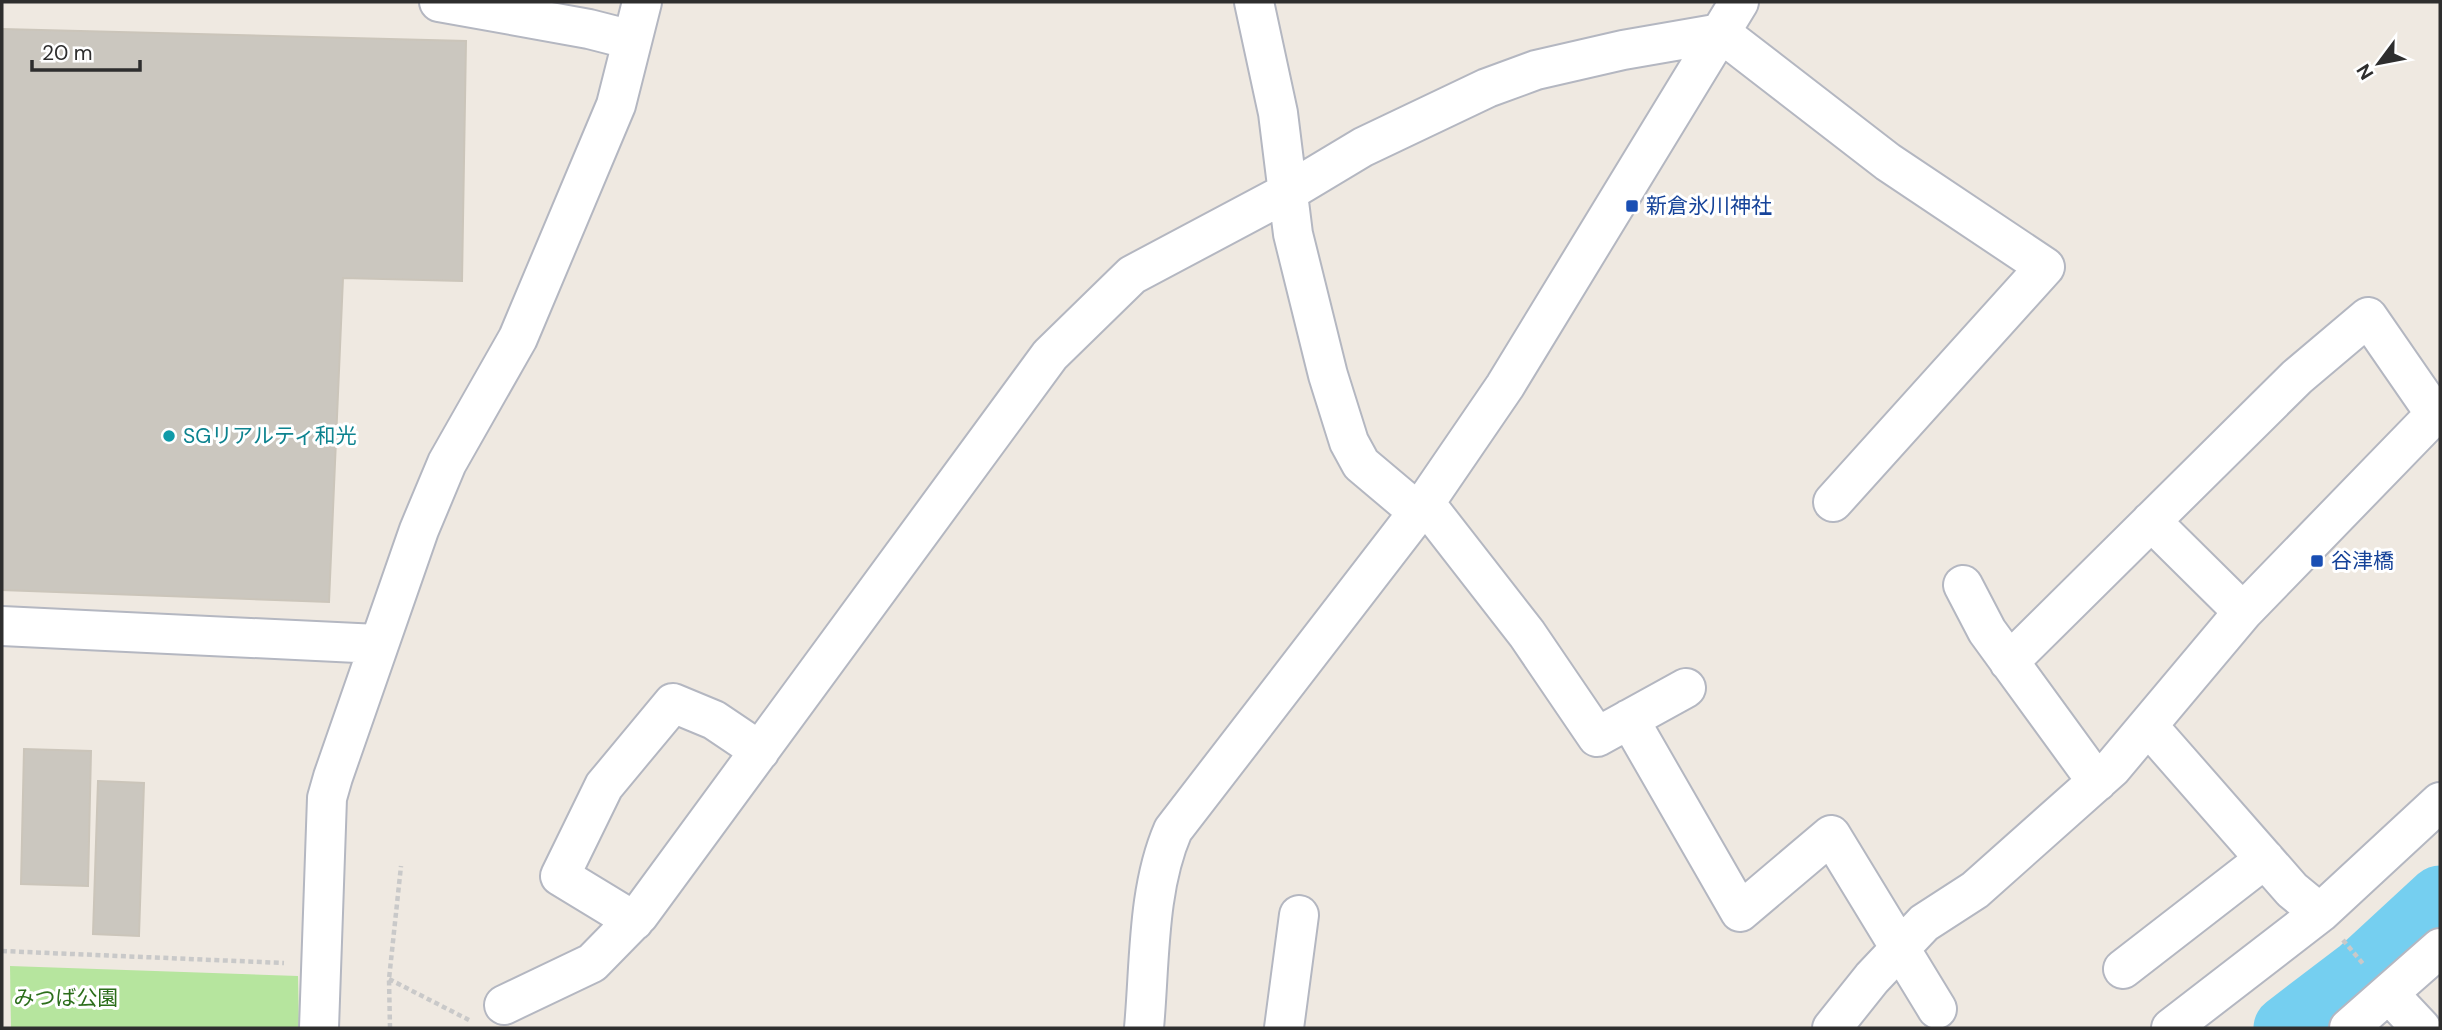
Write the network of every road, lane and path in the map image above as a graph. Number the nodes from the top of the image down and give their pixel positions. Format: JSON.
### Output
{"nodes":[{"id":1,"x":439,"y":2,"type":"edge"},
{"id":2,"x":642,"y":2,"type":"edge"},
{"id":3,"x":1254,"y":2,"type":"edge"},
{"id":4,"x":1730,"y":17,"type":"edge"},
{"id":5,"x":632,"y":40,"type":"junction"},
{"id":6,"x":1288,"y":192,"type":"junction"},
{"id":7,"x":2437,"y":412,"type":"edge"},
{"id":8,"x":1833,"y":502,"type":"dead end"},
{"id":9,"x":1422,"y":508,"type":"junction"},
{"id":10,"x":2151,"y":521,"type":"junction"},
{"id":11,"x":1964,"y":585,"type":"dead end"},
{"id":12,"x":2243,"y":612,"type":"junction"},
{"id":13,"x":2,"y":626,"type":"edge"},
{"id":14,"x":377,"y":644,"type":"junction"},
{"id":15,"x":2009,"y":662,"type":"junction"},
{"id":16,"x":1686,"y":688,"type":"dead end"},
{"id":17,"x":1629,"y":719,"type":"junction"},
{"id":18,"x":2149,"y":727,"type":"junction"},
{"id":19,"x":760,"y":751,"type":"junction"},
{"id":20,"x":2097,"y":782,"type":"junction"},
{"id":21,"x":2440,"y":803,"type":"edge"},
{"id":22,"x":2265,"y":859,"type":"junction"},
{"id":23,"x":401,"y":866,"type":"dead end"},
{"id":24,"x":2320,"y":912,"type":"junction"},
{"id":25,"x":1299,"y":915,"type":"dead end"},
{"id":26,"x":634,"y":921,"type":"junction"},
{"id":27,"x":1902,"y":947,"type":"junction"},
{"id":28,"x":2440,"y":948,"type":"edge"},
{"id":29,"x":2,"y":951,"type":"edge"},
{"id":30,"x":321,"y":965,"type":"junction"},
{"id":31,"x":2123,"y":970,"type":"dead end"},
{"id":32,"x":389,"y":979,"type":"junction"},
{"id":33,"x":2390,"y":995,"type":"junction"},
{"id":34,"x":504,"y":1005,"type":"joint"},
{"id":35,"x":1937,"y":1009,"type":"dead end"},
{"id":36,"x":1836,"y":1027,"type":"edge"},
{"id":37,"x":319,"y":1028,"type":"edge"},
{"id":38,"x":390,"y":1028,"type":"edge"},
{"id":39,"x":1144,"y":1028,"type":"edge"},
{"id":40,"x":1284,"y":1028,"type":"edge"},
{"id":41,"x":2171,"y":1028,"type":"edge"},
{"id":42,"x":2349,"y":1028,"type":"edge"},
{"id":43,"x":2421,"y":1028,"type":"edge"}],
"edges":[{"from":1,"to":5,"type":"street"},
{"from":2,"to":5,"type":"street"},
{"from":3,"to":6,"type":"street"},
{"from":4,"to":6,"type":"street"},
{"from":4,"to":8,"type":"street"},
{"from":4,"to":9,"type":"street"},
{"from":5,"to":14,"type":"street"},
{"from":6,"to":9,"type":"street"},
{"from":6,"to":19,"type":"street"},
{"from":7,"to":10,"type":"street"},
{"from":7,"to":12,"type":"street"},
{"from":9,"to":17,"type":"street"},
{"from":9,"to":39,"type":"street"},
{"from":10,"to":12,"type":"street"},
{"from":10,"to":15,"type":"street"},
{"from":11,"to":15,"type":"street"},
{"from":12,"to":18,"type":"street"},
{"from":13,"to":14,"type":"street"},
{"from":14,"to":30,"type":"street"},
{"from":15,"to":20,"type":"street"},
{"from":16,"to":17,"type":"street"},
{"from":17,"to":27,"type":"street"},
{"from":18,"to":20,"type":"street"},
{"from":18,"to":22,"type":"street"},
{"from":19,"to":26,"type":"street"},
{"from":19,"to":26,"type":"street"},
{"from":20,"to":27,"type":"street"},
{"from":21,"to":24,"type":"street"},
{"from":22,"to":24,"type":"street"},
{"from":22,"to":31,"type":"street"},
{"from":23,"to":32,"type":"path"},
{"from":24,"to":41,"type":"street"},
{"from":25,"to":40,"type":"street"},
{"from":26,"to":34,"type":"street"},
{"from":27,"to":35,"type":"street"},
{"from":27,"to":36,"type":"street"},
{"from":28,"to":33,"type":"street"},
{"from":29,"to":30,"type":"path"},
{"from":30,"to":37,"type":"street"},
{"from":32,"to":34,"type":"path"},
{"from":32,"to":38,"type":"path"},
{"from":33,"to":42,"type":"street"},
{"from":33,"to":43,"type":"street"}]}
